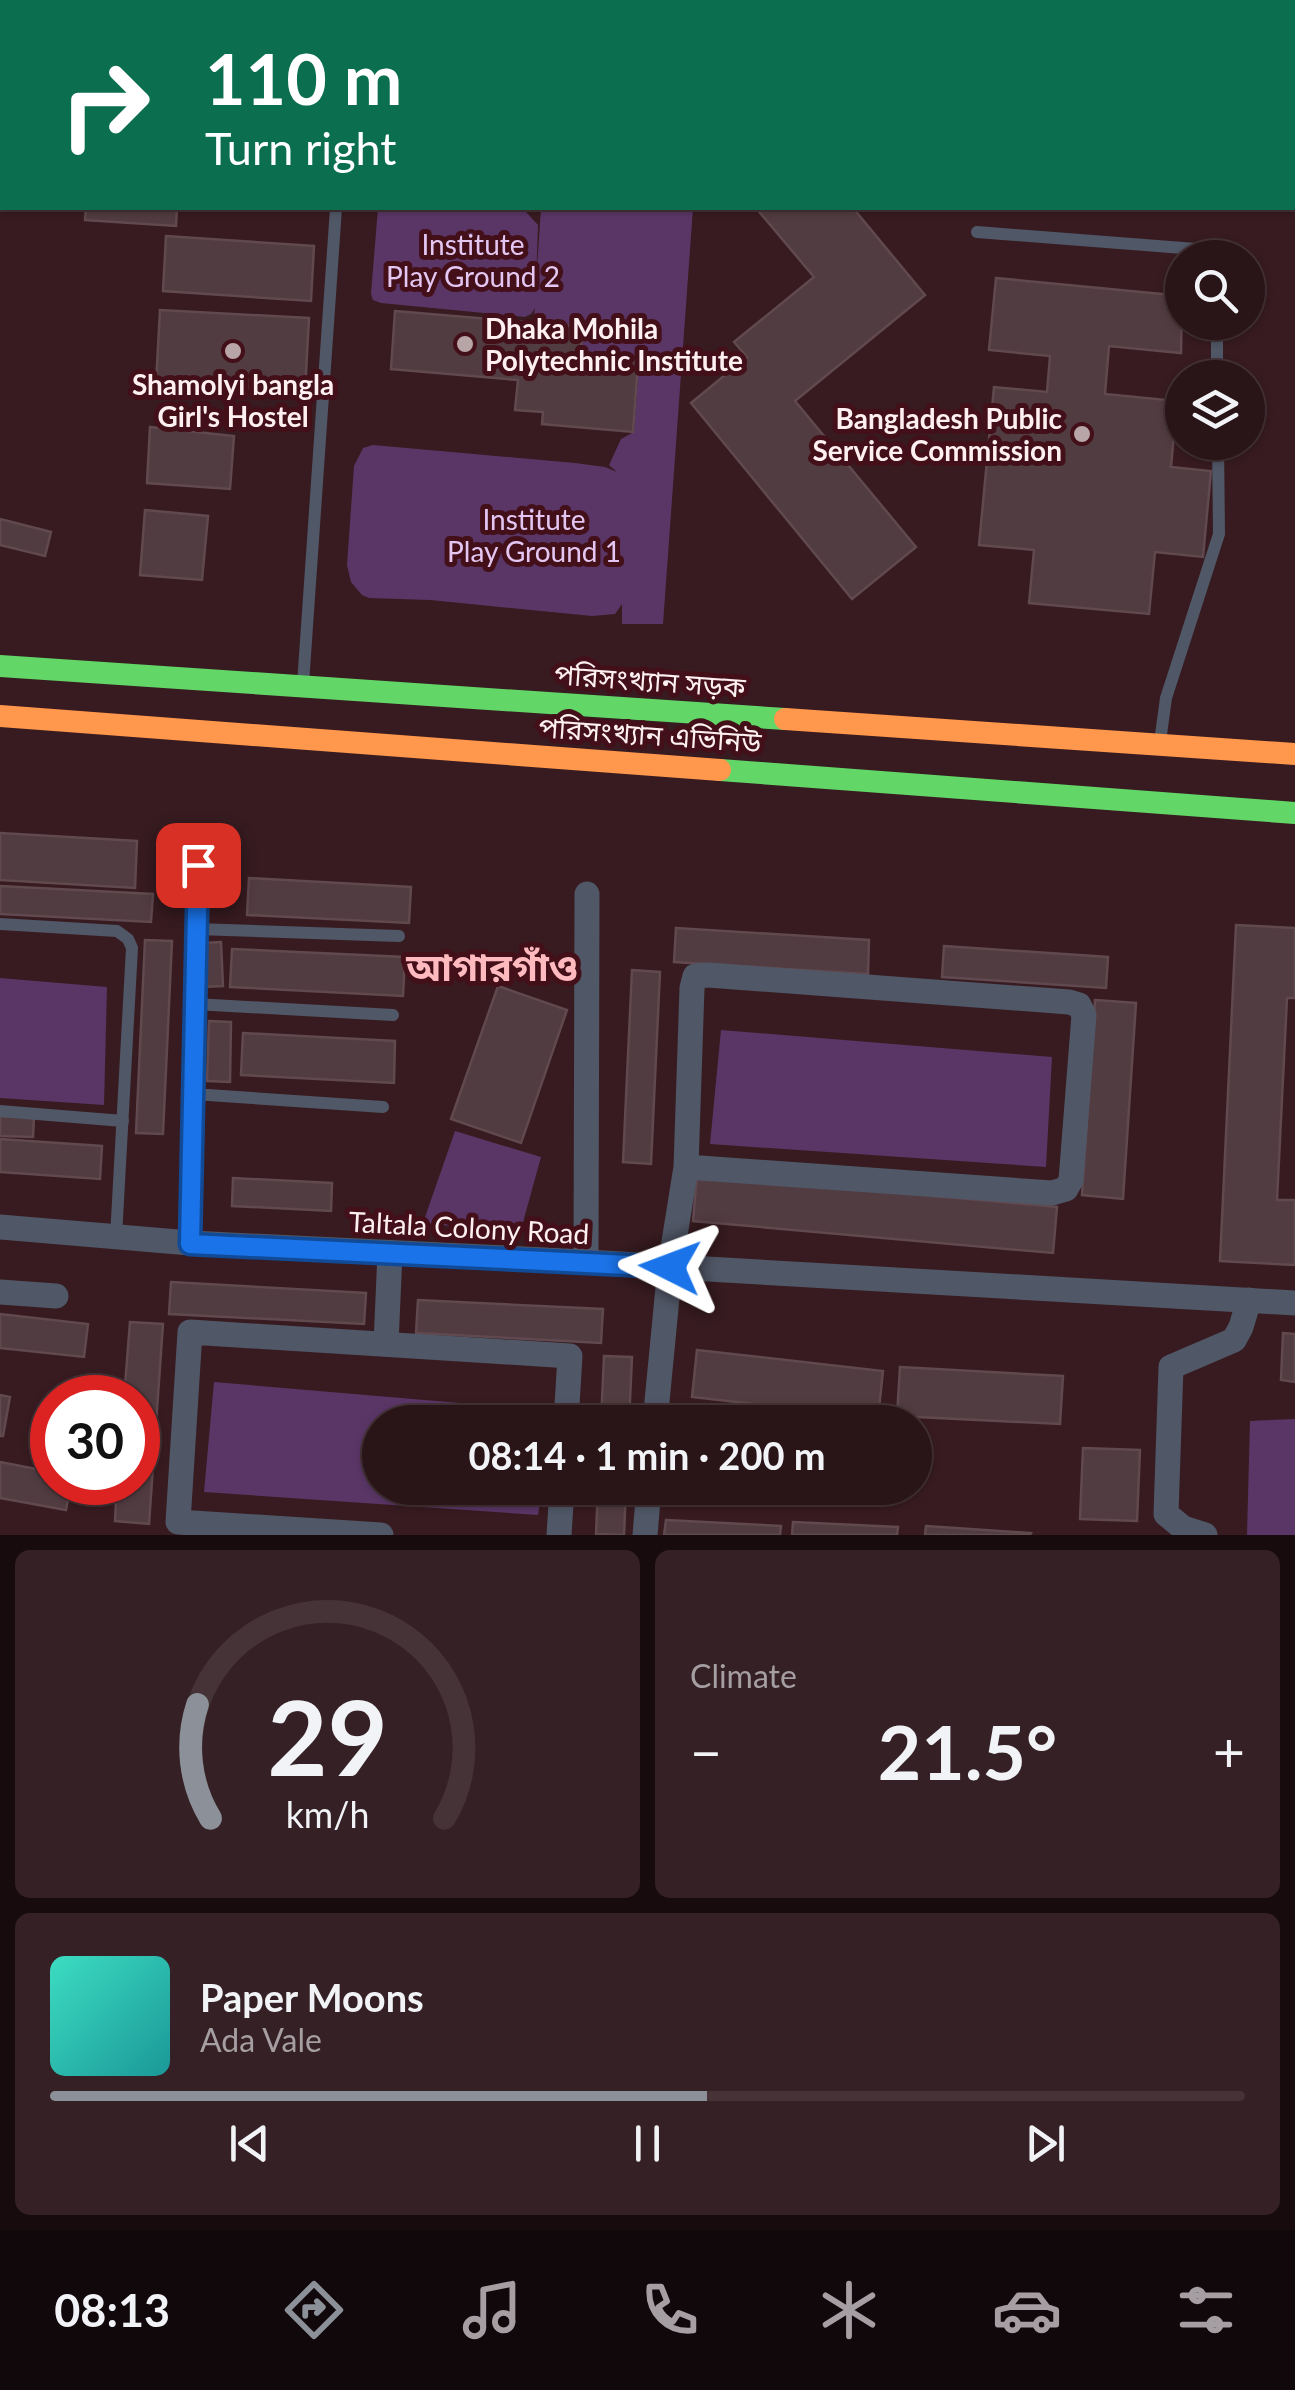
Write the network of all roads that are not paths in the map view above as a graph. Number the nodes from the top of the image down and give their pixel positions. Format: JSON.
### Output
{"nodes":[{"id":1,"x":336,"y":210,"type":"edge"},
{"id":2,"x":976,"y":232,"type":"dead end"},
{"id":3,"x":1165,"y":247,"type":"edge"},
{"id":4,"x":1218,"y":460,"type":"edge"},
{"id":5,"x":0,"y":666,"type":"edge"},
{"id":6,"x":303,"y":686,"type":"junction"},
{"id":7,"x":0,"y":716,"type":"edge"},
{"id":8,"x":1160,"y":745,"type":"junction"},
{"id":9,"x":1295,"y":754,"type":"edge"},
{"id":10,"x":1295,"y":813,"type":"edge"},
{"id":11,"x":198,"y":865,"type":"dead end"},
{"id":12,"x":587,"y":894,"type":"dead end"},
{"id":13,"x":0,"y":924,"type":"edge"},
{"id":14,"x":197,"y":930,"type":"junction"},
{"id":15,"x":399,"y":936,"type":"dead end"},
{"id":16,"x":195,"y":1004,"type":"junction"},
{"id":17,"x":393,"y":1015,"type":"dead end"},
{"id":18,"x":193,"y":1094,"type":"junction"},
{"id":19,"x":383,"y":1107,"type":"dead end"},
{"id":20,"x":0,"y":1111,"type":"edge"},
{"id":21,"x":123,"y":1120,"type":"junction"},
{"id":22,"x":686,"y":1166,"type":"junction"},
{"id":23,"x":0,"y":1227,"type":"edge"},
{"id":24,"x":116,"y":1237,"type":"junction"},
{"id":25,"x":190,"y":1244,"type":"junction"},
{"id":26,"x":390,"y":1253,"type":"junction"},
{"id":27,"x":586,"y":1262,"type":"junction"},
{"id":28,"x":670,"y":1267,"type":"junction"},
{"id":29,"x":0,"y":1292,"type":"edge"},
{"id":30,"x":56,"y":1296,"type":"dead end"},
{"id":31,"x":1249,"y":1300,"type":"junction"},
{"id":32,"x":1295,"y":1302,"type":"edge"},
{"id":33,"x":386,"y":1344,"type":"junction"},
{"id":34,"x":567,"y":1405,"type":"edge"},
{"id":35,"x":657,"y":1405,"type":"edge"},
{"id":36,"x":561,"y":1505,"type":"edge"},
{"id":37,"x":648,"y":1505,"type":"edge"},
{"id":38,"x":382,"y":1535,"type":"edge"},
{"id":39,"x":559,"y":1535,"type":"edge"},
{"id":40,"x":645,"y":1535,"type":"edge"},
{"id":41,"x":1205,"y":1535,"type":"edge"}],
"edges":[{"from":1,"to":6,"type":"lane"},
{"from":2,"to":3,"type":"lane"},
{"from":4,"to":8,"type":"lane"},
{"from":5,"to":6,"type":"street","name":"পরিসংখ্যান সড়ক"},
{"from":6,"to":8,"type":"street","name":"পরিসংখ্যান সড়ক"},
{"from":7,"to":10,"type":"street","name":"পরিসংখ্যান এভিনিউ"},
{"from":8,"to":9,"type":"street","name":"পরিসংখ্যান সড়ক"},
{"from":11,"to":14,"type":"lane"},
{"from":12,"to":27,"type":"street"},
{"from":13,"to":21,"type":"lane"},
{"from":14,"to":15,"type":"lane"},
{"from":14,"to":16,"type":"lane"},
{"from":16,"to":17,"type":"lane"},
{"from":16,"to":18,"type":"lane"},
{"from":18,"to":19,"type":"lane"},
{"from":18,"to":25,"type":"lane"},
{"from":20,"to":21,"type":"lane"},
{"from":21,"to":24,"type":"lane"},
{"from":22,"to":22,"type":"street"},
{"from":22,"to":28,"type":"street"},
{"from":23,"to":24,"type":"street","name":"Taltala Colony Road"},
{"from":24,"to":25,"type":"street","name":"Taltala Colony Road"},
{"from":25,"to":26,"type":"street","name":"Taltala Colony Road"},
{"from":26,"to":27,"type":"street","name":"Taltala Colony Road"},
{"from":26,"to":33,"type":"street"},
{"from":27,"to":28,"type":"street","name":"Taltala Colony Road"},
{"from":28,"to":31,"type":"street","name":"Taltala Colony Road"},
{"from":28,"to":35,"type":"street"},
{"from":29,"to":30,"type":"street"},
{"from":31,"to":32,"type":"street","name":"Taltala Colony Road"},
{"from":31,"to":41,"type":"street"},
{"from":33,"to":34,"type":"street"},
{"from":33,"to":38,"type":"street"},
{"from":36,"to":39,"type":"street"},
{"from":37,"to":40,"type":"street"}]}
